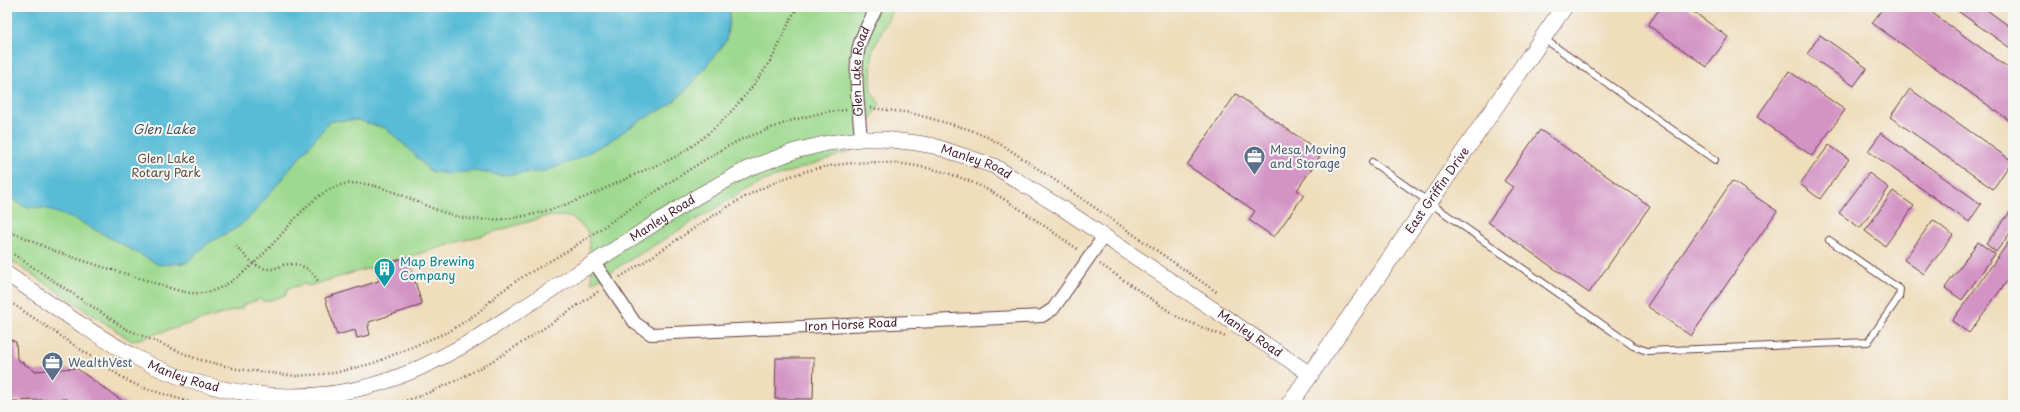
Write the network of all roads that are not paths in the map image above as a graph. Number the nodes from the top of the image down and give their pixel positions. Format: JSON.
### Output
{"nodes":[{"id":1,"x":877,"y":7,"type":"edge"},
{"id":2,"x":1564,"y":7,"type":"edge"},
{"id":3,"x":1543,"y":38,"type":"junction"},
{"id":4,"x":861,"y":138,"type":"junction"},
{"id":5,"x":1715,"y":160,"type":"dead end"},
{"id":6,"x":1372,"y":162,"type":"dead end"},
{"id":7,"x":1429,"y":203,"type":"junction"},
{"id":8,"x":1104,"y":236,"type":"junction"},
{"id":9,"x":1829,"y":240,"type":"dead end"},
{"id":10,"x":594,"y":262,"type":"junction"},
{"id":11,"x":7,"y":274,"type":"edge"},
{"id":12,"x":1310,"y":374,"type":"junction"},
{"id":13,"x":1289,"y":405,"type":"edge"}],
"edges":[{"from":1,"to":4,"type":"street","name":"Glen Lake Road"},
{"from":2,"to":3,"type":"main road","name":"East Griffin Drive"},
{"from":3,"to":5,"type":"lane"},
{"from":3,"to":7,"type":"main road","name":"East Griffin Drive"},
{"from":4,"to":8,"type":"street","name":"Manley Road"},
{"from":4,"to":10,"type":"street","name":"Manley Road"},
{"from":6,"to":7,"type":"lane"},
{"from":7,"to":9,"type":"lane"},
{"from":7,"to":12,"type":"main road","name":"East Griffin Drive"},
{"from":8,"to":10,"type":"street","name":"Iron Horse Road"},
{"from":8,"to":12,"type":"street","name":"Manley Road"},
{"from":10,"to":11,"type":"street","name":"Manley Road"},
{"from":12,"to":13,"type":"main road","name":"East Griffin Drive"}]}
